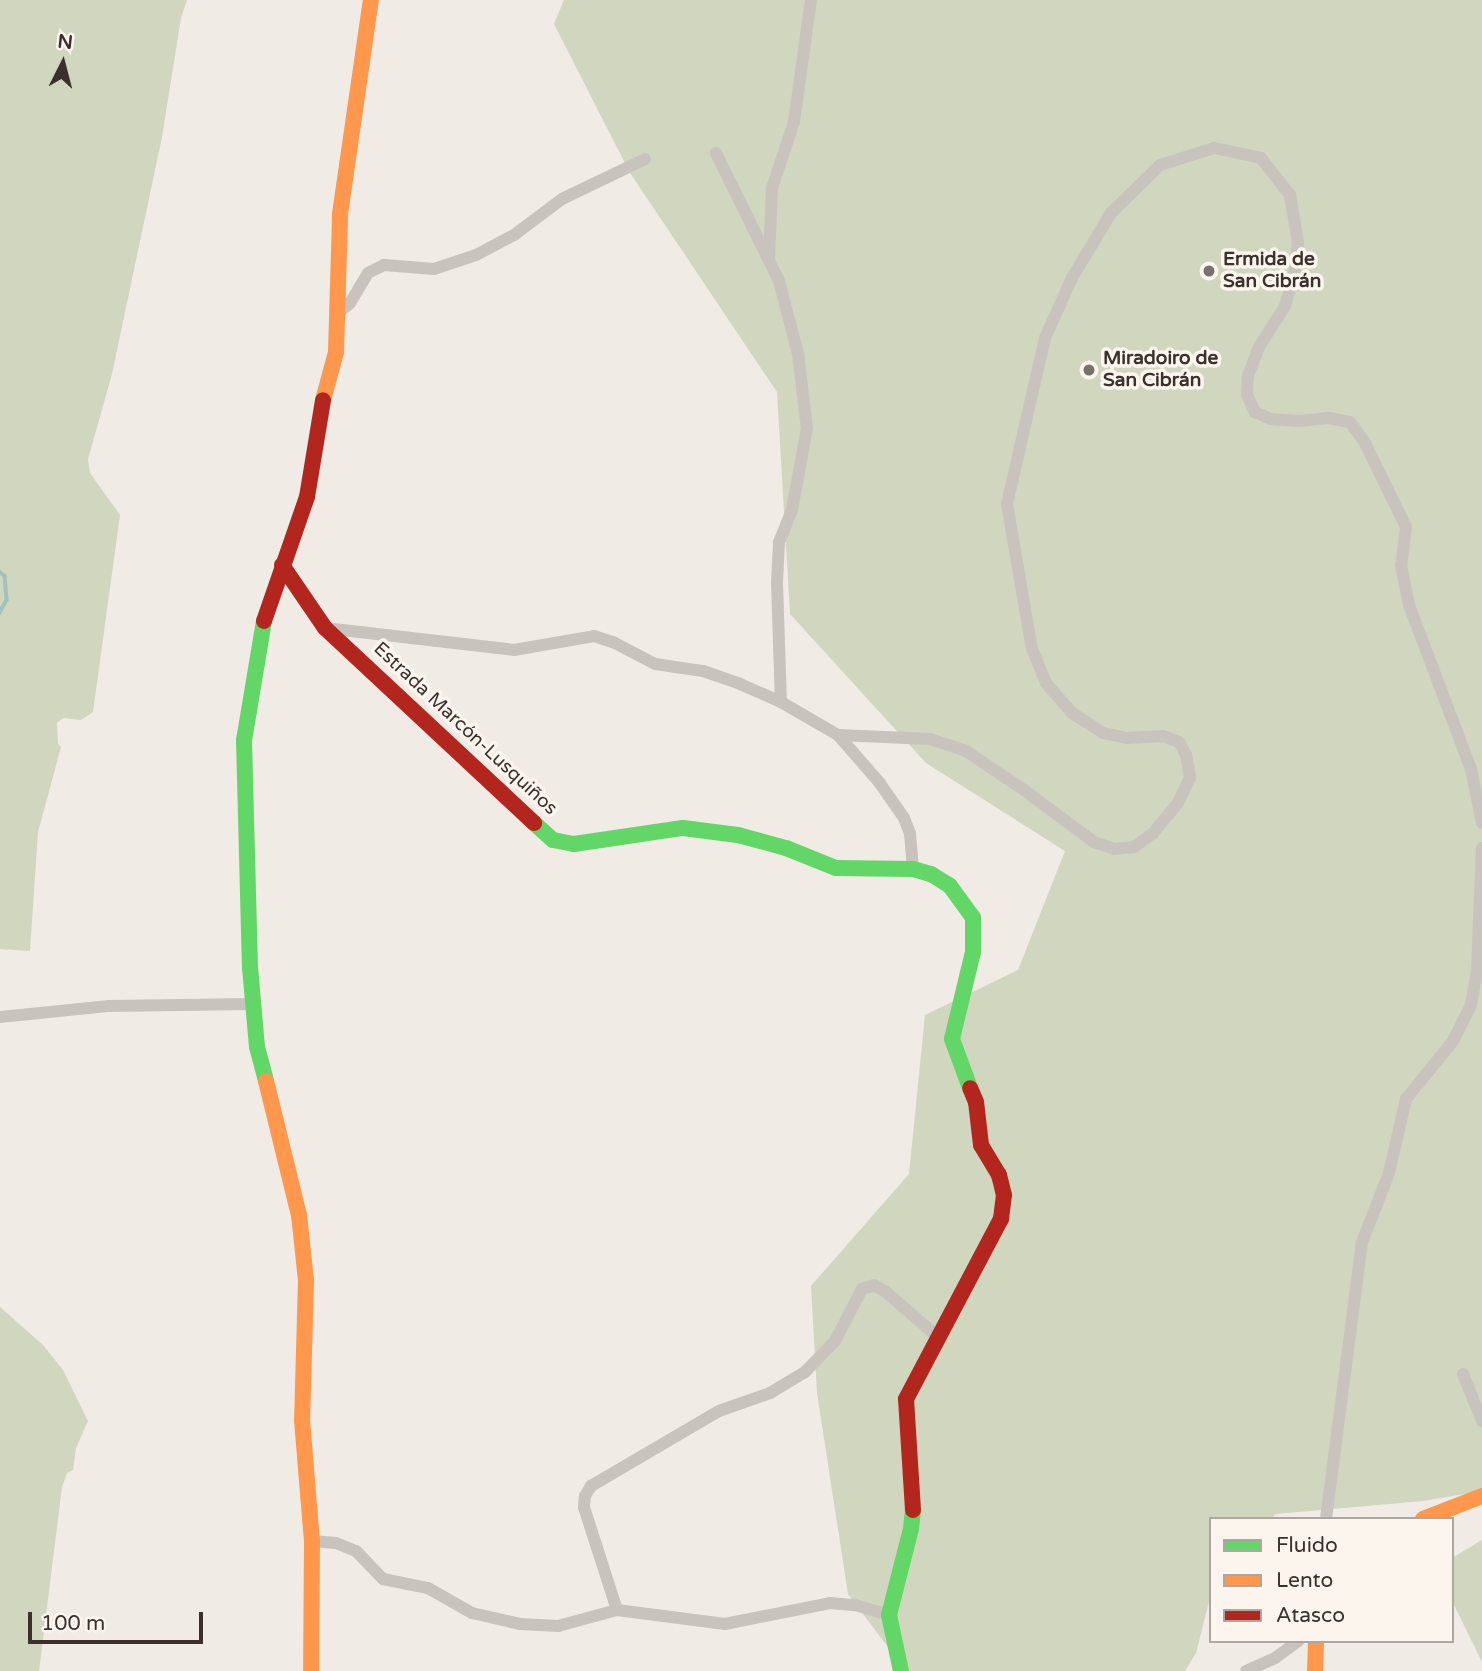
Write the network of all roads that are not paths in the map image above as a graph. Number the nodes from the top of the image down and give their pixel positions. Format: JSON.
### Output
{"nodes":[{"id":1,"x":371,"y":0,"type":"edge"},
{"id":2,"x":811,"y":0,"type":"edge"},
{"id":3,"x":716,"y":153,"type":"dead end"},
{"id":4,"x":645,"y":159,"type":"dead end"},
{"id":5,"x":769,"y":261,"type":"junction"},
{"id":6,"x":337,"y":314,"type":"junction"},
{"id":7,"x":282,"y":565,"type":"junction"},
{"id":8,"x":325,"y":628,"type":"junction"},
{"id":9,"x":781,"y":702,"type":"junction"},
{"id":10,"x":838,"y":735,"type":"junction"},
{"id":11,"x":1482,"y":823,"type":"edge"},
{"id":12,"x":1482,"y":848,"type":"edge"},
{"id":13,"x":913,"y":869,"type":"junction"},
{"id":14,"x":253,"y":1004,"type":"junction"},
{"id":15,"x":0,"y":1017,"type":"edge"},
{"id":16,"x":938,"y":1337,"type":"junction"},
{"id":17,"x":1463,"y":1374,"type":"dead end"},
{"id":18,"x":1482,"y":1421,"type":"edge"},
{"id":19,"x":1482,"y":1496,"type":"edge"},
{"id":20,"x":1326,"y":1517,"type":"edge"},
{"id":21,"x":1428,"y":1517,"type":"edge"},
{"id":22,"x":312,"y":1541,"type":"junction"},
{"id":23,"x":617,"y":1610,"type":"junction"},
{"id":24,"x":889,"y":1615,"type":"junction"},
{"id":25,"x":1295,"y":1643,"type":"edge"},
{"id":26,"x":1316,"y":1643,"type":"edge"},
{"id":27,"x":311,"y":1671,"type":"edge"},
{"id":28,"x":901,"y":1671,"type":"edge"},
{"id":29,"x":1246,"y":1671,"type":"edge"},
{"id":30,"x":1315,"y":1671,"type":"edge"}],
"edges":[{"from":1,"to":6,"type":"street"},
{"from":2,"to":5,"type":"street"},
{"from":3,"to":5,"type":"street"},
{"from":4,"to":6,"type":"street"},
{"from":5,"to":9,"type":"street"},
{"from":6,"to":7,"type":"street"},
{"from":7,"to":8,"type":"street","name":"Estrada Marcón-Lusquiños"},
{"from":7,"to":14,"type":"street"},
{"from":8,"to":9,"type":"street"},
{"from":8,"to":13,"type":"street","name":"Estrada Marcón-Lusquiños"},
{"from":9,"to":10,"type":"street"},
{"from":10,"to":11,"type":"street"},
{"from":10,"to":13,"type":"street"},
{"from":12,"to":20,"type":"street"},
{"from":13,"to":16,"type":"street","name":"Estrada Marcón-Lusquiños"},
{"from":14,"to":15,"type":"street"},
{"from":14,"to":22,"type":"street"},
{"from":16,"to":23,"type":"street"},
{"from":16,"to":24,"type":"street","name":"Estrada Marcón-Lusquiños"},
{"from":17,"to":18,"type":"street"},
{"from":19,"to":21,"type":"street"},
{"from":22,"to":23,"type":"street"},
{"from":22,"to":27,"type":"street"},
{"from":23,"to":24,"type":"street"},
{"from":24,"to":28,"type":"street","name":"Estrada Marcón-Lusquiños"},
{"from":25,"to":29,"type":"street"},
{"from":26,"to":30,"type":"street"}]}
